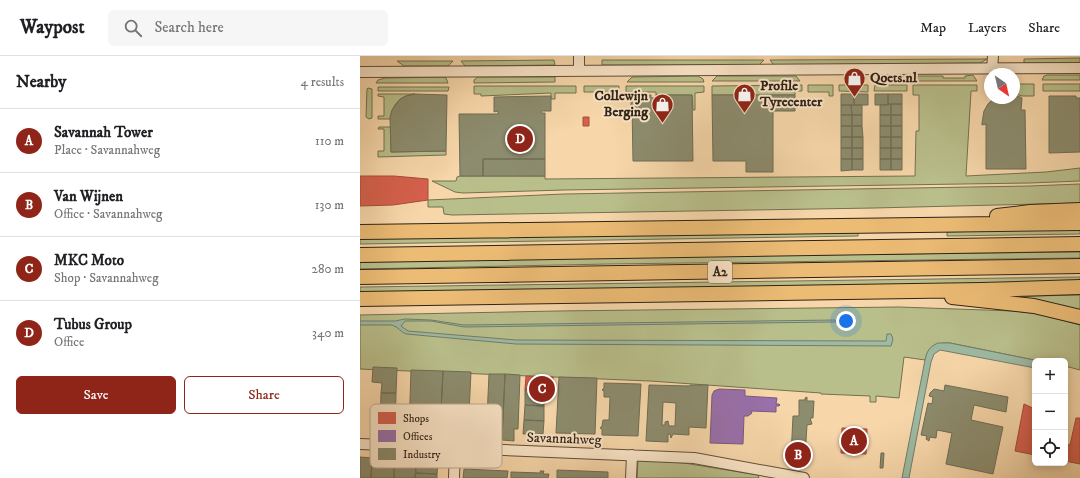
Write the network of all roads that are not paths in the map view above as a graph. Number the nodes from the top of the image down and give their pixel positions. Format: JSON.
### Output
{"nodes":[{"id":1,"x":578,"y":56,"type":"edge"},
{"id":2,"x":993,"y":56,"type":"edge"},
{"id":3,"x":992,"y":68,"type":"edge"},
{"id":4,"x":1080,"y":68,"type":"edge"},
{"id":5,"x":984,"y":69,"type":"edge"},
{"id":6,"x":1020,"y":69,"type":"edge"},
{"id":7,"x":579,"y":71,"type":"junction"},
{"id":8,"x":360,"y":72,"type":"edge"},
{"id":9,"x":1080,"y":210,"type":"edge"},
{"id":10,"x":1080,"y":223,"type":"edge"},
{"id":11,"x":912,"y":225,"type":"junction"},
{"id":12,"x":360,"y":232,"type":"edge"},
{"id":13,"x":1080,"y":244,"type":"edge"},
{"id":14,"x":360,"y":255,"type":"edge"},
{"id":15,"x":1080,"y":266,"type":"edge"},
{"id":16,"x":360,"y":277,"type":"edge"},
{"id":17,"x":1080,"y":287,"type":"edge"},
{"id":18,"x":907,"y":291,"type":"junction"},
{"id":19,"x":360,"y":299,"type":"edge"},
{"id":20,"x":1080,"y":317,"type":"edge"},
{"id":21,"x":360,"y":444,"type":"edge"},
{"id":22,"x":370,"y":444,"type":"edge"},
{"id":23,"x":502,"y":450,"type":"edge"},
{"id":24,"x":632,"y":455,"type":"junction"},
{"id":25,"x":764,"y":474,"type":"edge"},
{"id":26,"x":631,"y":478,"type":"edge"},
{"id":27,"x":804,"y":478,"type":"edge"}],
"edges":[{"from":1,"to":7,"type":"street"},
{"from":2,"to":3,"type":"street"},
{"from":4,"to":6,"type":"street"},
{"from":5,"to":7,"type":"street"},
{"from":7,"to":8,"type":"street"},
{"from":9,"to":11,"type":"highway"},
{"from":10,"to":11,"type":"highway"},
{"from":11,"to":12,"type":"highway"},
{"from":13,"to":14,"type":"highway","number":"A2"},
{"from":15,"to":16,"type":"highway","number":"A2"},
{"from":17,"to":18,"type":"highway","number":"A2"},
{"from":18,"to":19,"type":"highway","number":"A2"},
{"from":18,"to":20,"type":"highway","number":"A2"},
{"from":21,"to":22,"type":"street","name":"Savannahweg"},
{"from":23,"to":24,"type":"street","name":"Savannahweg"},
{"from":24,"to":25,"type":"street","name":"Savannahweg"},
{"from":24,"to":26,"type":"street"},
{"from":25,"to":27,"type":"street","name":"Savannahweg"}]}
